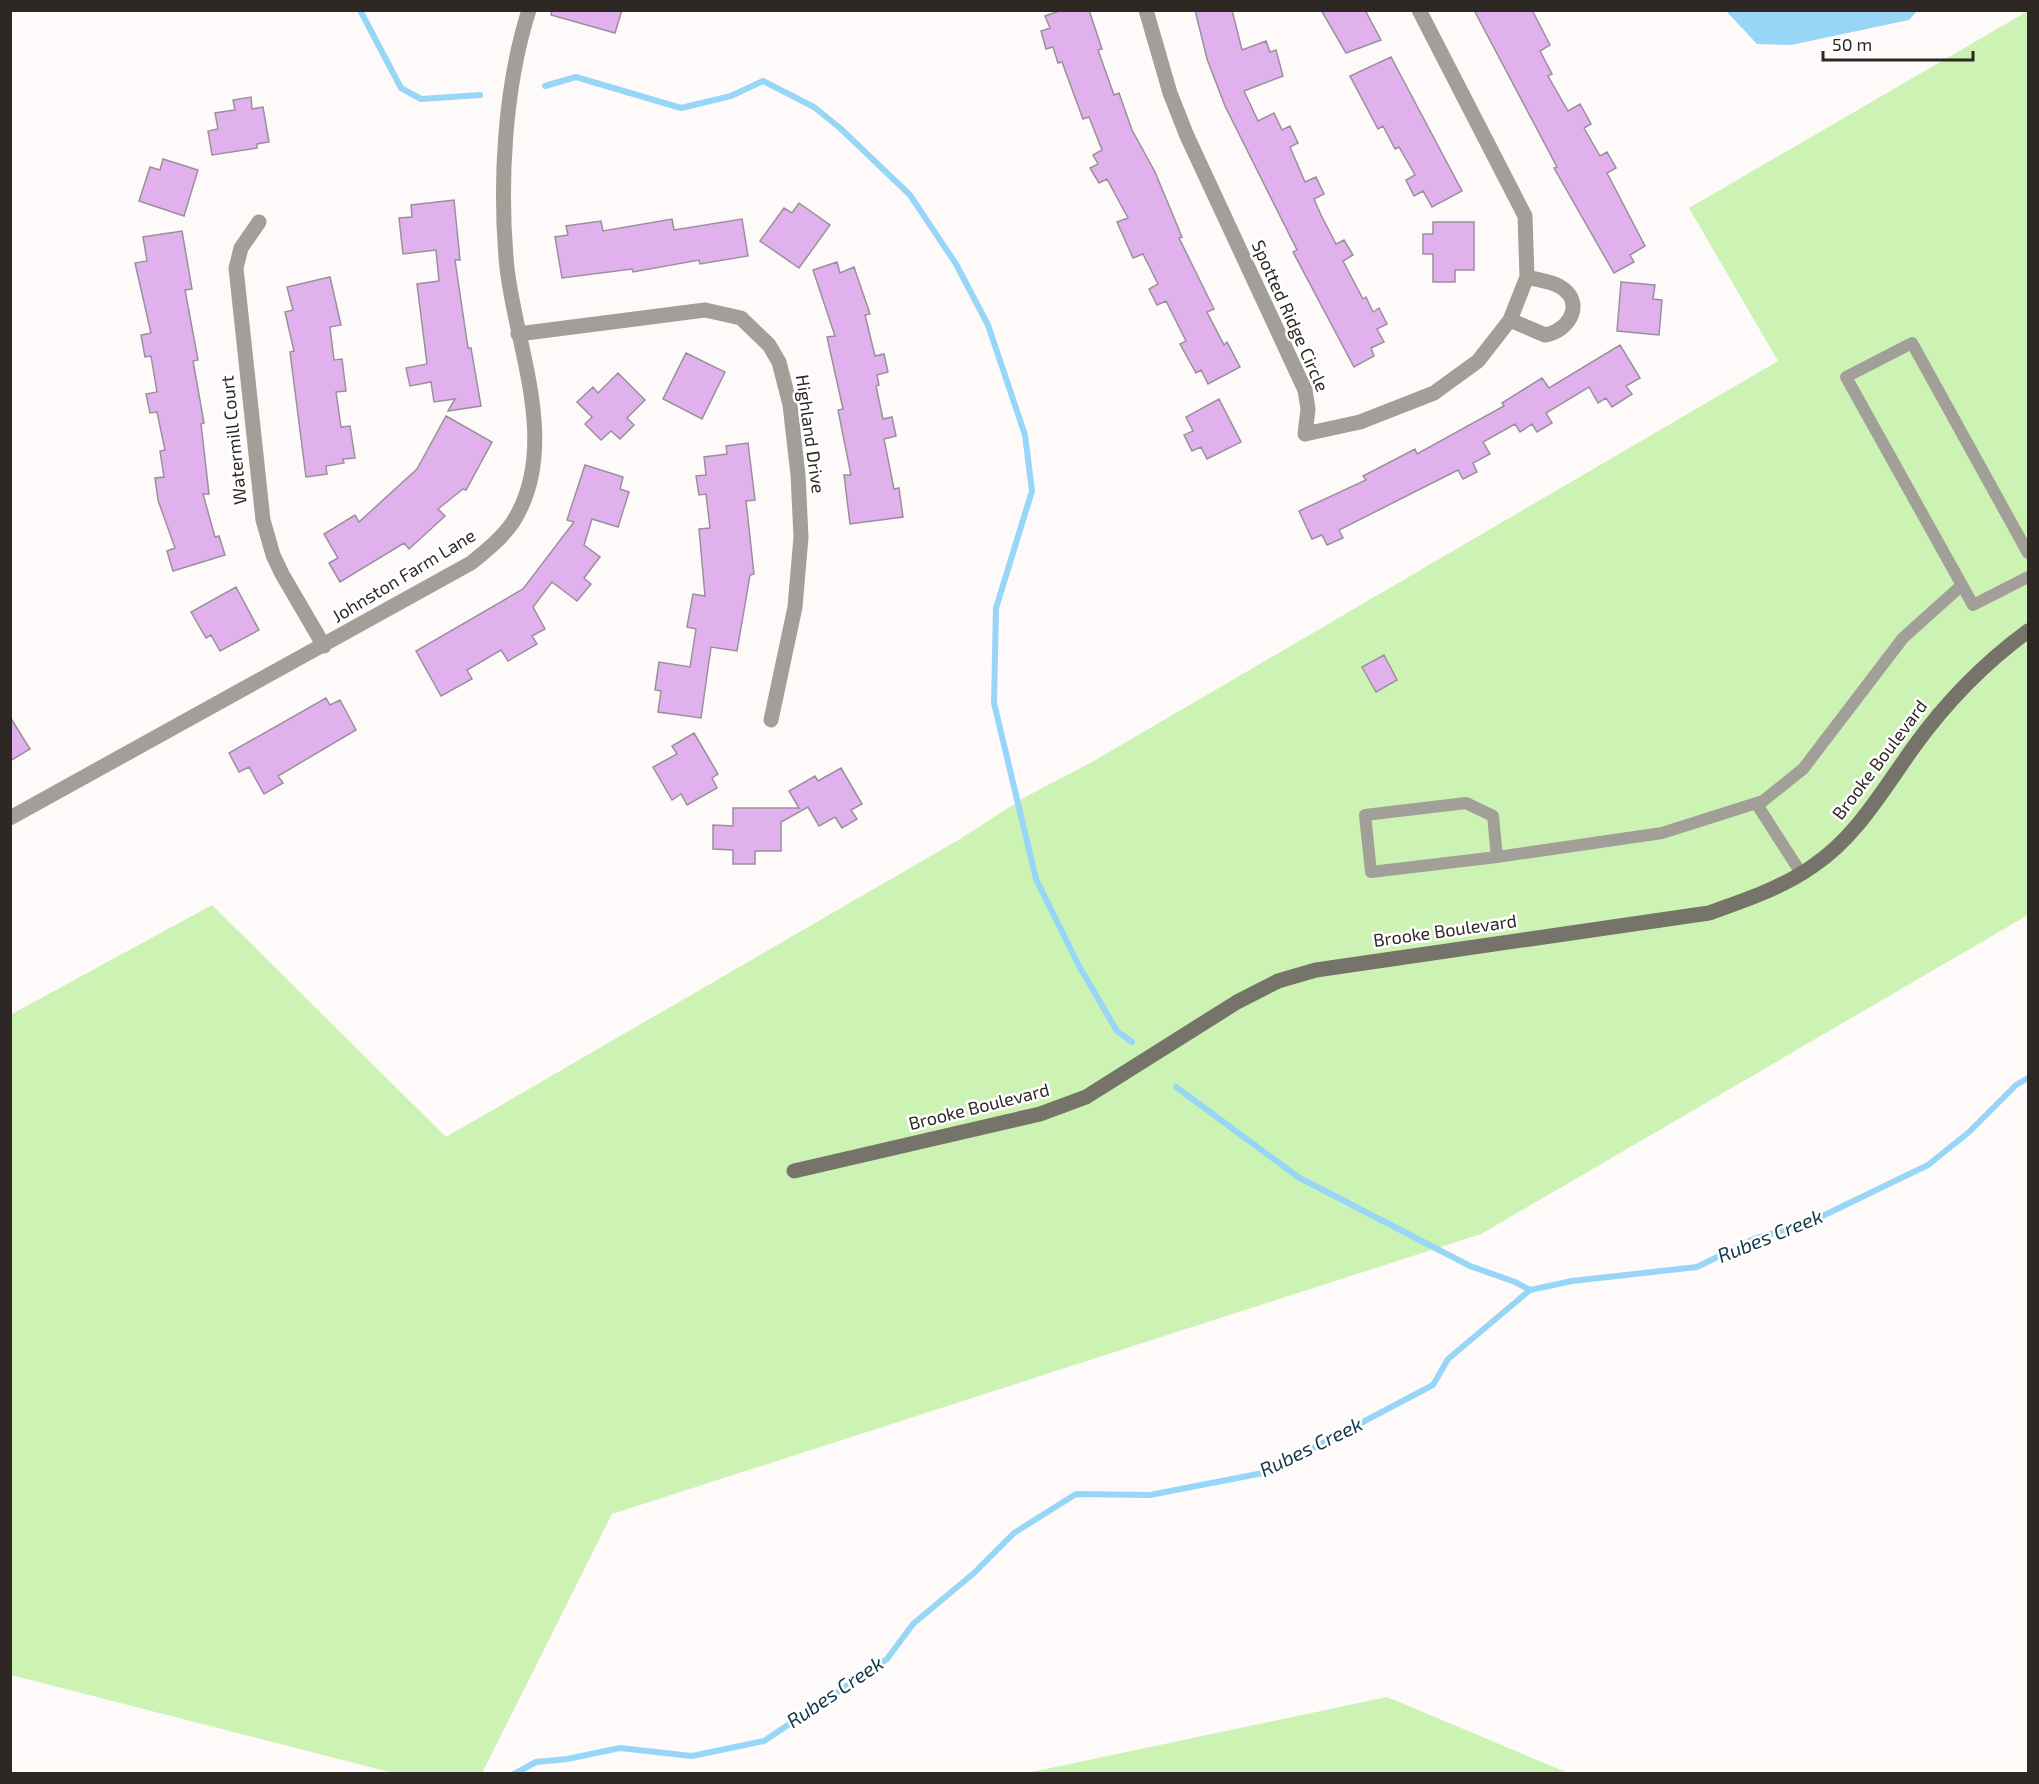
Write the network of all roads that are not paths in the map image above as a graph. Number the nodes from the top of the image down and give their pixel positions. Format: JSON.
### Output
{"nodes":[{"id":1,"x":529,"y":10,"type":"edge"},
{"id":2,"x":1146,"y":10,"type":"edge"},
{"id":3,"x":1419,"y":10,"type":"edge"},
{"id":4,"x":260,"y":222,"type":"dead end"},
{"id":5,"x":1527,"y":277,"type":"junction"},
{"id":6,"x":1510,"y":320,"type":"junction"},
{"id":7,"x":518,"y":334,"type":"junction"},
{"id":8,"x":2028,"y":553,"type":"edge"},
{"id":9,"x":2028,"y":577,"type":"edge"},
{"id":10,"x":1962,"y":585,"type":"junction"},
{"id":11,"x":2028,"y":631,"type":"edge"},
{"id":12,"x":324,"y":646,"type":"junction"},
{"id":13,"x":771,"y":720,"type":"dead end"},
{"id":14,"x":1756,"y":803,"type":"junction"},
{"id":15,"x":10,"y":818,"type":"edge"},
{"id":16,"x":1497,"y":857,"type":"junction"},
{"id":17,"x":1801,"y":873,"type":"junction"},
{"id":18,"x":794,"y":1171,"type":"dead end"}],
"edges":[{"from":1,"to":7,"type":"street","name":"Johnston Farm Lane"},
{"from":2,"to":6,"type":"street","name":"Spotted Ridge Circle"},
{"from":3,"to":5,"type":"street","name":"Spotted Ridge Circle"},
{"from":4,"to":12,"type":"street","name":"Watermill Court"},
{"from":5,"to":6,"type":"street","name":"Spotted Ridge Circle"},
{"from":5,"to":6,"type":"street"},
{"from":7,"to":12,"type":"street","name":"Johnston Farm Lane"},
{"from":7,"to":13,"type":"street","name":"Highland Drive"},
{"from":8,"to":10,"type":"lane"},
{"from":9,"to":10,"type":"lane"},
{"from":10,"to":14,"type":"lane"},
{"from":11,"to":17,"type":"street","name":"Brooke Boulevard"},
{"from":12,"to":15,"type":"street","name":"Johnston Farm Lane"},
{"from":14,"to":16,"type":"lane"},
{"from":14,"to":17,"type":"lane"},
{"from":16,"to":16,"type":"lane"},
{"from":17,"to":18,"type":"street","name":"Brooke Boulevard"}]}
